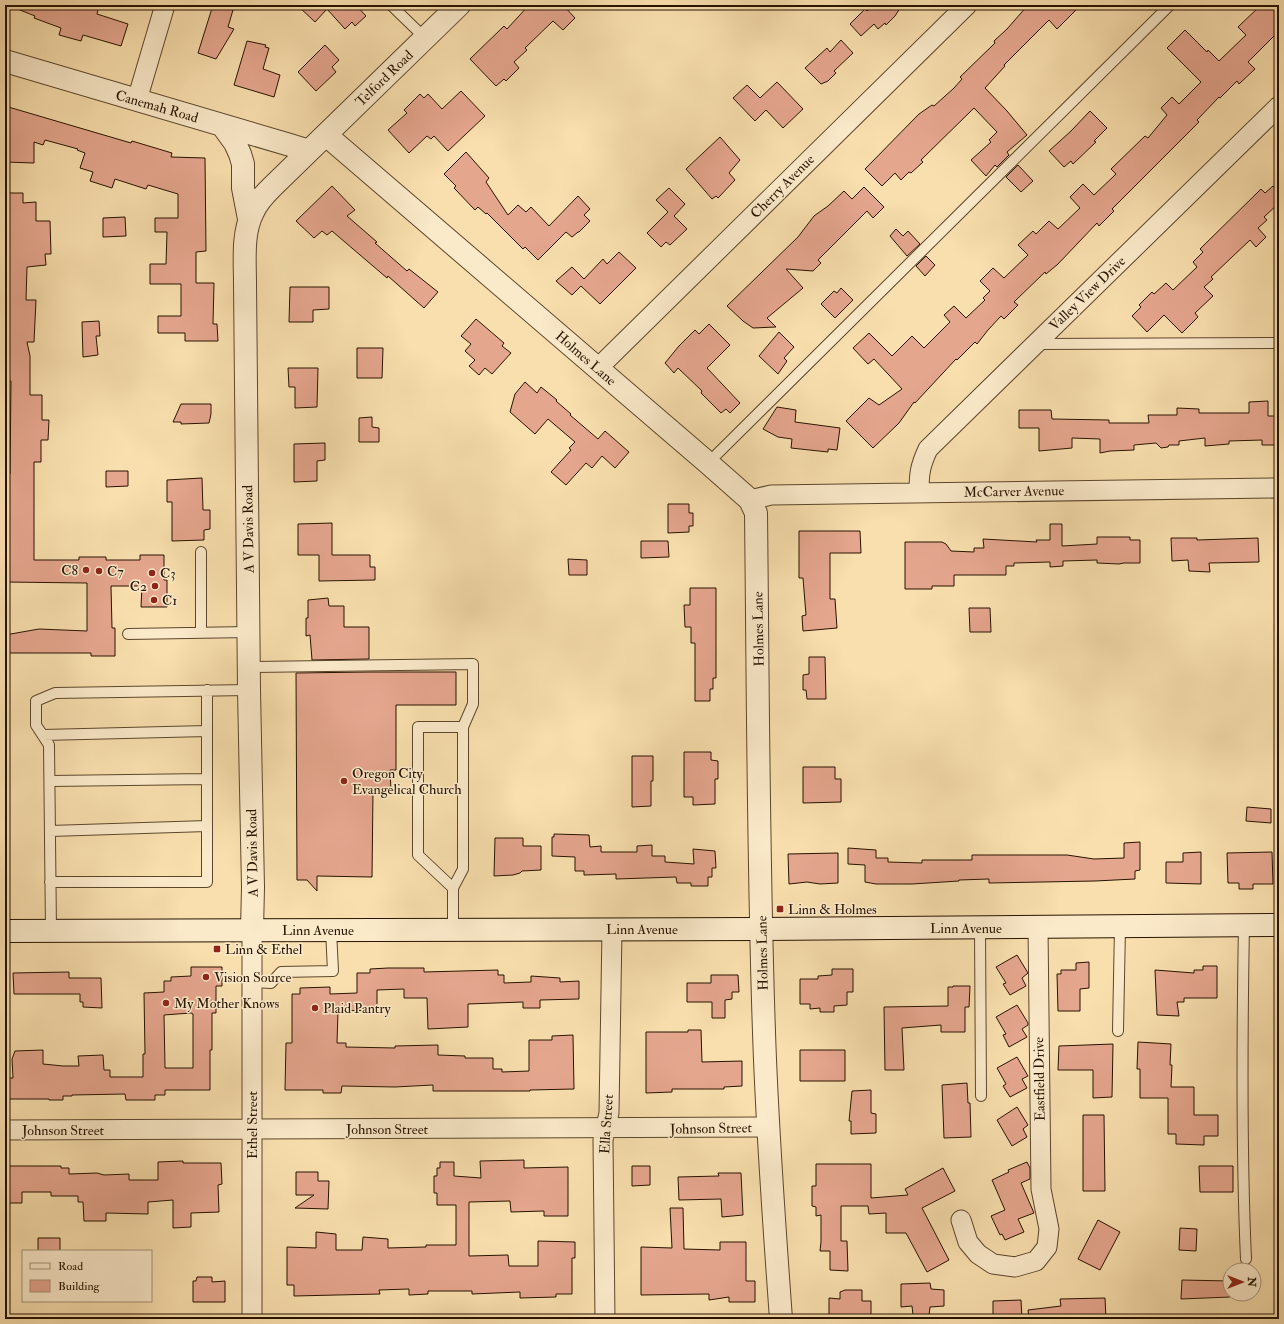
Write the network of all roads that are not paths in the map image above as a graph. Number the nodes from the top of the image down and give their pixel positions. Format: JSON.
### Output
{"nodes":[{"id":1,"x":165,"y":5,"type":"edge"},
{"id":2,"x":391,"y":5,"type":"edge"},
{"id":3,"x":459,"y":5,"type":"edge"},
{"id":4,"x":967,"y":5,"type":"edge"},
{"id":5,"x":1170,"y":5,"type":"edge"},
{"id":6,"x":425,"y":38,"type":"junction"},
{"id":7,"x":5,"y":61,"type":"edge"},
{"id":8,"x":137,"y":100,"type":"junction"},
{"id":9,"x":1279,"y":106,"type":"edge"},
{"id":10,"x":222,"y":125,"type":"junction"},
{"id":11,"x":326,"y":135,"type":"junction"},
{"id":12,"x":309,"y":151,"type":"junction"},
{"id":13,"x":249,"y":219,"type":"junction"},
{"id":14,"x":1279,"y":343,"type":"edge"},
{"id":15,"x":1036,"y":344,"type":"junction"},
{"id":16,"x":598,"y":368,"type":"junction"},
{"id":17,"x":708,"y":463,"type":"junction"},
{"id":18,"x":1279,"y":488,"type":"edge"},
{"id":19,"x":919,"y":492,"type":"junction"},
{"id":20,"x":750,"y":500,"type":"junction"},
{"id":21,"x":201,"y":552,"type":"dead end"},
{"id":22,"x":249,"y":632,"type":"junction"},
{"id":23,"x":201,"y":633,"type":"junction"},
{"id":24,"x":128,"y":634,"type":"dead end"},
{"id":25,"x":249,"y":667,"type":"junction"},
{"id":26,"x":207,"y":690,"type":"junction"},
{"id":27,"x":249,"y":690,"type":"junction"},
{"id":28,"x":463,"y":727,"type":"junction"},
{"id":29,"x":207,"y":732,"type":"junction"},
{"id":30,"x":43,"y":735,"type":"junction"},
{"id":31,"x":207,"y":779,"type":"junction"},
{"id":32,"x":50,"y":782,"type":"junction"},
{"id":33,"x":207,"y":826,"type":"junction"},
{"id":34,"x":50,"y":830,"type":"junction"},
{"id":35,"x":50,"y":882,"type":"junction"},
{"id":36,"x":453,"y":888,"type":"junction"},
{"id":37,"x":1244,"y":925,"type":"junction"},
{"id":38,"x":1279,"y":925,"type":"edge"},
{"id":39,"x":1038,"y":927,"type":"junction"},
{"id":40,"x":1120,"y":927,"type":"junction"},
{"id":41,"x":980,"y":928,"type":"junction"},
{"id":42,"x":612,"y":929,"type":"junction"},
{"id":43,"x":761,"y":929,"type":"junction"},
{"id":44,"x":51,"y":930,"type":"junction"},
{"id":45,"x":252,"y":930,"type":"junction"},
{"id":46,"x":331,"y":930,"type":"junction"},
{"id":47,"x":453,"y":930,"type":"junction"},
{"id":48,"x":5,"y":931,"type":"edge"},
{"id":49,"x":252,"y":982,"type":"junction"},
{"id":50,"x":1118,"y":1031,"type":"dead end"},
{"id":51,"x":981,"y":1096,"type":"dead end"},
{"id":52,"x":768,"y":1127,"type":"junction"},
{"id":53,"x":252,"y":1129,"type":"junction"},
{"id":54,"x":605,"y":1129,"type":"junction"},
{"id":55,"x":5,"y":1130,"type":"edge"},
{"id":56,"x":961,"y":1220,"type":"dead end"},
{"id":57,"x":1246,"y":1259,"type":"dead end"},
{"id":58,"x":252,"y":1319,"type":"edge"},
{"id":59,"x":605,"y":1319,"type":"edge"},
{"id":60,"x":781,"y":1319,"type":"edge"}],
"edges":[{"from":1,"to":8,"type":"street"},
{"from":2,"to":6,"type":"lane"},
{"from":3,"to":6,"type":"street","name":"Telford Road"},
{"from":4,"to":16,"type":"street","name":"Cherry Avenue"},
{"from":5,"to":17,"type":"lane"},
{"from":6,"to":11,"type":"street","name":"Telford Road"},
{"from":7,"to":8,"type":"street","name":"Canemah Road"},
{"from":8,"to":10,"type":"street","name":"Canemah Road"},
{"from":9,"to":15,"type":"street","name":"Valley View Drive"},
{"from":10,"to":12,"type":"street","name":"Canemah Road"},
{"from":10,"to":13,"type":"street"},
{"from":11,"to":12,"type":"street","name":"Telford Road"},
{"from":11,"to":16,"type":"street","name":"Holmes Lane"},
{"from":12,"to":13,"type":"street","name":"A V Davis Road"},
{"from":13,"to":22,"type":"street","name":"A V Davis Road"},
{"from":14,"to":15,"type":"lane"},
{"from":15,"to":19,"type":"street","name":"Valley View Drive"},
{"from":16,"to":17,"type":"street","name":"Holmes Lane"},
{"from":17,"to":20,"type":"street","name":"Holmes Lane"},
{"from":18,"to":19,"type":"street","name":"McCarver Avenue"},
{"from":19,"to":20,"type":"street","name":"McCarver Avenue"},
{"from":20,"to":43,"type":"street","name":"Holmes Lane"},
{"from":21,"to":23,"type":"lane"},
{"from":22,"to":23,"type":"lane"},
{"from":22,"to":25,"type":"street","name":"A V Davis Road"},
{"from":23,"to":24,"type":"lane"},
{"from":25,"to":27,"type":"street","name":"A V Davis Road"},
{"from":25,"to":28,"type":"lane"},
{"from":26,"to":27,"type":"lane"},
{"from":26,"to":29,"type":"lane"},
{"from":26,"to":30,"type":"lane"},
{"from":27,"to":45,"type":"street","name":"A V Davis Road"},
{"from":28,"to":36,"type":"lane"},
{"from":28,"to":36,"type":"lane"},
{"from":29,"to":30,"type":"lane"},
{"from":29,"to":31,"type":"lane"},
{"from":30,"to":32,"type":"lane"},
{"from":31,"to":32,"type":"lane"},
{"from":31,"to":33,"type":"lane"},
{"from":32,"to":34,"type":"lane"},
{"from":33,"to":34,"type":"lane"},
{"from":33,"to":35,"type":"lane"},
{"from":34,"to":35,"type":"lane"},
{"from":35,"to":44,"type":"lane"},
{"from":36,"to":47,"type":"lane"},
{"from":37,"to":38,"type":"street","name":"Linn Avenue"},
{"from":37,"to":40,"type":"street","name":"Linn Avenue"},
{"from":37,"to":57,"type":"lane"},
{"from":39,"to":40,"type":"street","name":"Linn Avenue"},
{"from":39,"to":41,"type":"street","name":"Linn Avenue"},
{"from":39,"to":56,"type":"street","name":"Eastfield Drive"},
{"from":40,"to":50,"type":"lane"},
{"from":41,"to":43,"type":"street","name":"Linn Avenue"},
{"from":41,"to":51,"type":"lane"},
{"from":42,"to":43,"type":"street","name":"Linn Avenue"},
{"from":42,"to":47,"type":"street","name":"Linn Avenue"},
{"from":42,"to":54,"type":"street","name":"Ella Street"},
{"from":43,"to":52,"type":"street","name":"Holmes Lane"},
{"from":44,"to":45,"type":"street","name":"Linn Avenue"},
{"from":44,"to":48,"type":"street","name":"Linn Avenue"},
{"from":45,"to":46,"type":"street","name":"Linn Avenue"},
{"from":45,"to":49,"type":"street","name":"Ethel Street"},
{"from":46,"to":47,"type":"street","name":"Linn Avenue"},
{"from":46,"to":49,"type":"lane"},
{"from":49,"to":53,"type":"street","name":"Ethel Street"},
{"from":52,"to":54,"type":"street","name":"Johnson Street"},
{"from":52,"to":60,"type":"street","name":"Holmes Lane"},
{"from":53,"to":54,"type":"street","name":"Johnson Street"},
{"from":53,"to":55,"type":"street","name":"Johnson Street"},
{"from":53,"to":58,"type":"street","name":"Ethel Street"},
{"from":54,"to":59,"type":"street","name":"Ella Street"}]}
